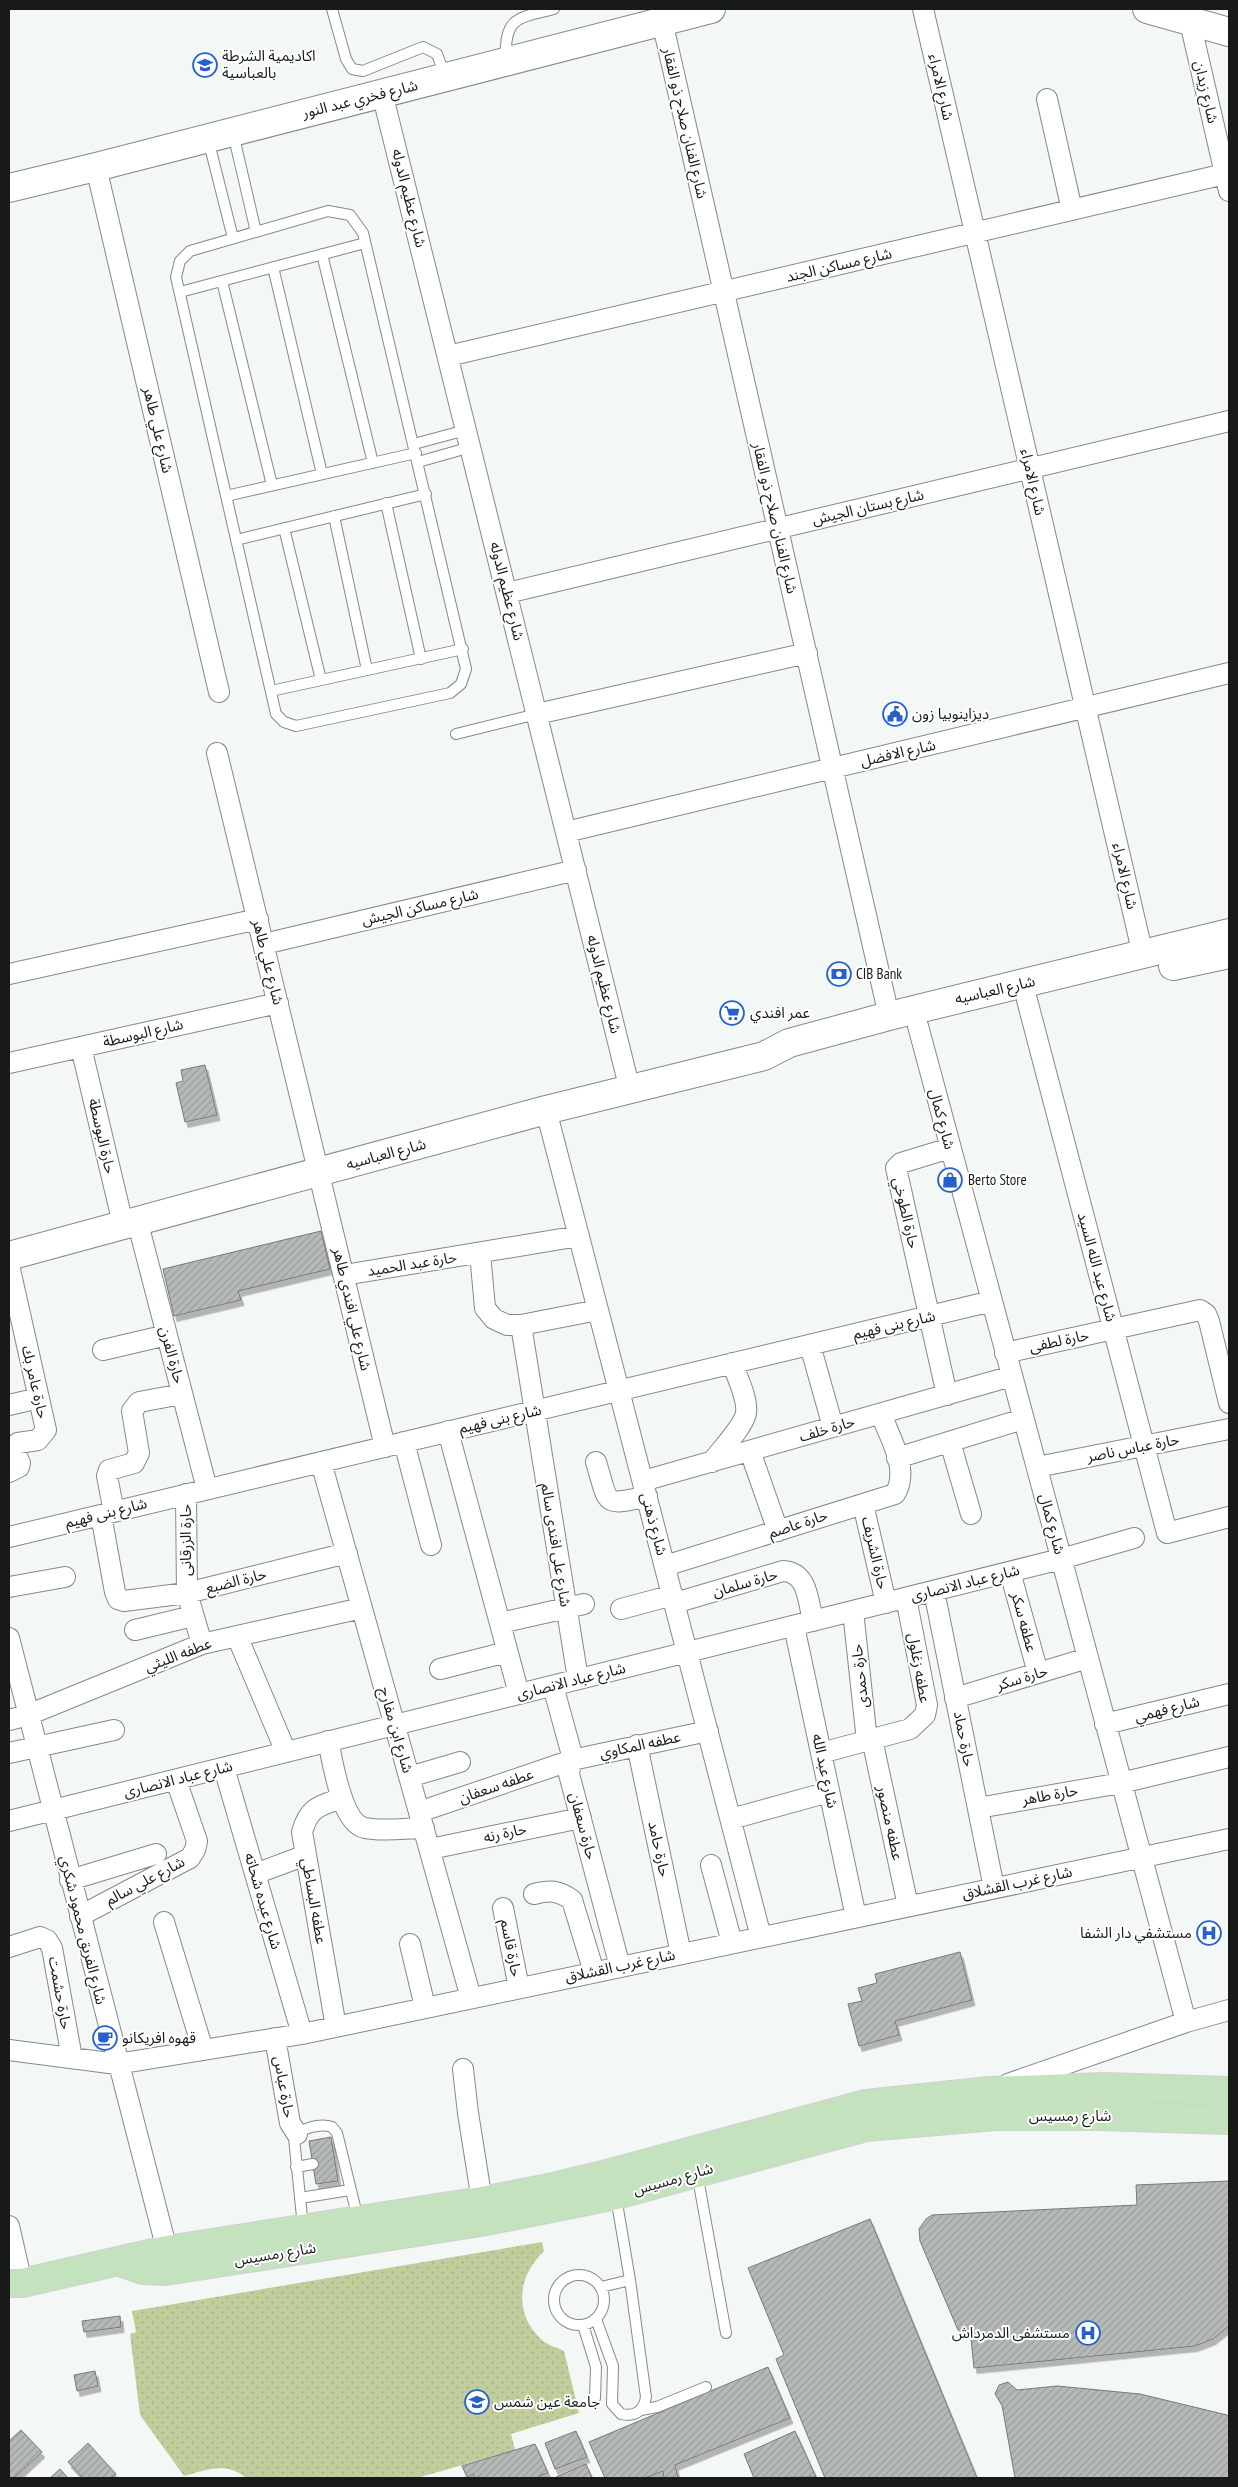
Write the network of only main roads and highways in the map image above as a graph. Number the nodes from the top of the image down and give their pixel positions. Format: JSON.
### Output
{"nodes":[{"id":1,"x":711,"y":9,"type":"edge"},
{"id":2,"x":1147,"y":9,"type":"edge"},
{"id":3,"x":1229,"y":32,"type":"edge"},
{"id":4,"x":9,"y":188,"type":"edge"},
{"id":5,"x":1229,"y":934,"type":"edge"},
{"id":6,"x":1229,"y":954,"type":"edge"},
{"id":7,"x":764,"y":1056,"type":"junction"},
{"id":8,"x":9,"y":1256,"type":"edge"},
{"id":9,"x":1229,"y":2091,"type":"edge"},
{"id":10,"x":1229,"y":2120,"type":"edge"},
{"id":11,"x":119,"y":2261,"type":"junction"},
{"id":12,"x":15,"y":2283,"type":"edge"}],
"edges":[{"from":1,"to":4,"type":"main road","name":"شارع فخري عبد النور"},
{"from":2,"to":3,"type":"main road"},
{"from":5,"to":7,"type":"main road","name":"شارع العباسيه"},
{"from":6,"to":7,"type":"main road","name":"شارع العباسيه"},
{"from":7,"to":8,"type":"main road","name":"شارع العباسيه"},
{"from":9,"to":11,"type":"main road","name":"شارع رمسيس"},
{"from":10,"to":11,"type":"main road","name":"شارع رمسيس"},
{"from":11,"to":12,"type":"main road","name":"شارع رمسيس"}]}
